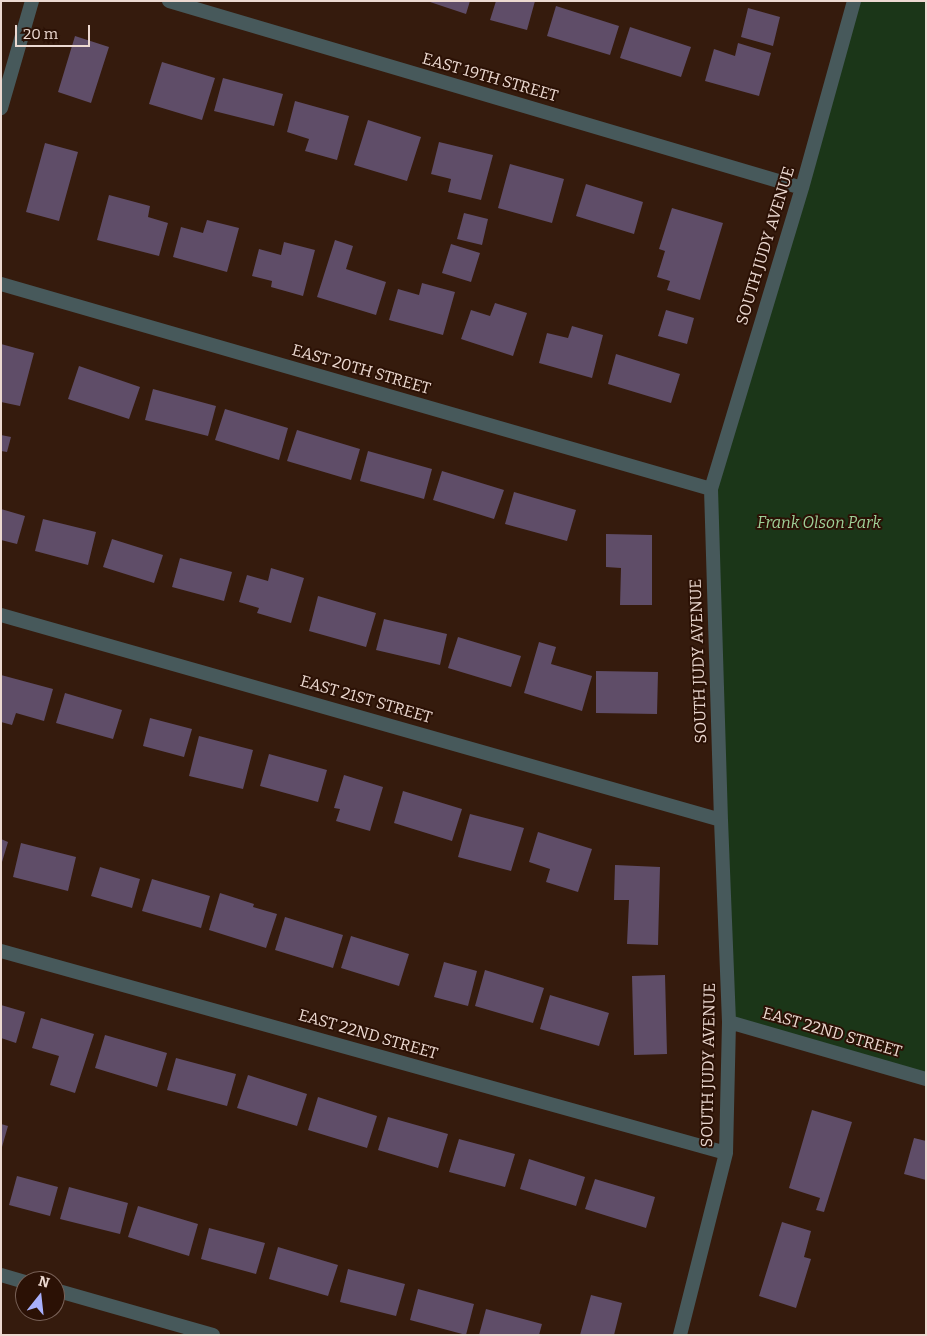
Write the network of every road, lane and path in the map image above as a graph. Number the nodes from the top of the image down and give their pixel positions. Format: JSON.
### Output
{"nodes":[{"id":1,"x":32,"y":1,"type":"edge"},
{"id":2,"x":169,"y":1,"type":"edge"},
{"id":3,"x":854,"y":1,"type":"edge"},
{"id":4,"x":1,"y":108,"type":"edge"},
{"id":5,"x":802,"y":188,"type":"junction"},
{"id":6,"x":1,"y":284,"type":"edge"},
{"id":7,"x":711,"y":489,"type":"junction"},
{"id":8,"x":1,"y":615,"type":"edge"},
{"id":9,"x":721,"y":820,"type":"junction"},
{"id":10,"x":1,"y":951,"type":"edge"},
{"id":11,"x":729,"y":1022,"type":"junction"},
{"id":12,"x":926,"y":1079,"type":"edge"},
{"id":13,"x":726,"y":1153,"type":"junction"},
{"id":14,"x":1,"y":1275,"type":"edge"},
{"id":15,"x":15,"y":1279,"type":"edge"},
{"id":16,"x":65,"y":1293,"type":"edge"},
{"id":17,"x":213,"y":1335,"type":"edge"},
{"id":18,"x":680,"y":1335,"type":"edge"}],
"edges":[{"from":1,"to":4,"type":"street"},
{"from":2,"to":5,"type":"street","name":"EAST 19TH STREET"},
{"from":3,"to":5,"type":"street","name":"SOUTH JUDY AVENUE"},
{"from":5,"to":7,"type":"street","name":"SOUTH JUDY AVENUE"},
{"from":6,"to":7,"type":"street","name":"EAST 20TH STREET"},
{"from":7,"to":9,"type":"street","name":"SOUTH JUDY AVENUE"},
{"from":8,"to":9,"type":"street","name":"EAST 21ST STREET"},
{"from":9,"to":11,"type":"street","name":"SOUTH JUDY AVENUE"},
{"from":10,"to":13,"type":"street","name":"EAST 22ND STREET"},
{"from":11,"to":12,"type":"street","name":"EAST 22ND STREET"},
{"from":11,"to":13,"type":"street","name":"SOUTH JUDY AVENUE"},
{"from":13,"to":18,"type":"street","name":"SOUTH JUDY AVENUE"},
{"from":14,"to":15,"type":"street"},
{"from":16,"to":17,"type":"street"}]}
